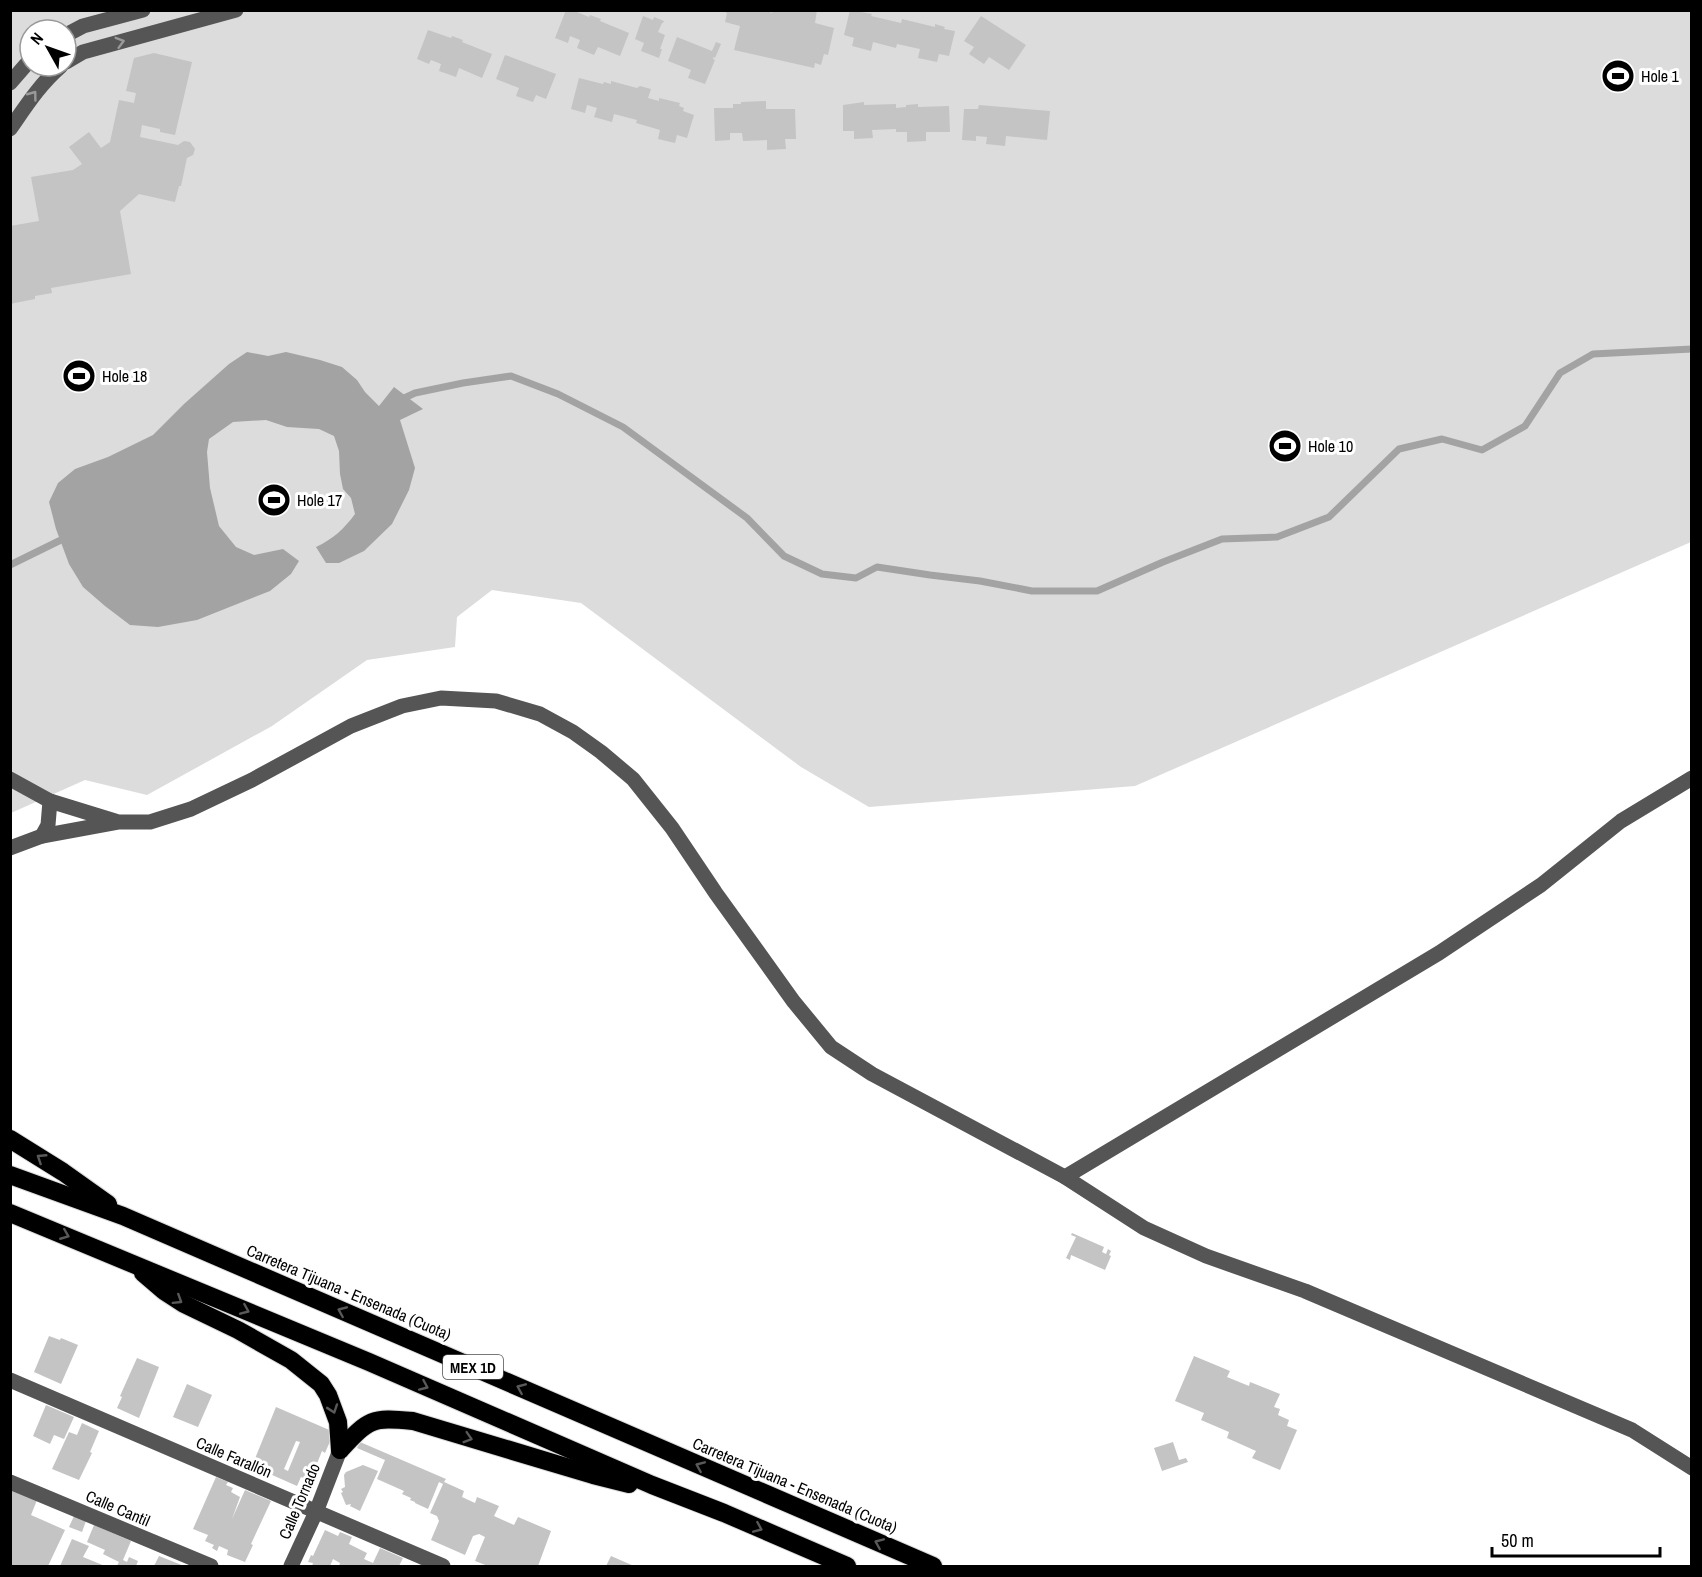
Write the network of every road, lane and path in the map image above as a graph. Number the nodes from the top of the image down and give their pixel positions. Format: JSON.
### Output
{"nodes":[{"id":1,"x":143,"y":10,"type":"edge"},
{"id":2,"x":236,"y":10,"type":"edge"},
{"id":3,"x":78,"y":29,"type":"edge"},
{"id":4,"x":78,"y":55,"type":"edge"},
{"id":5,"x":47,"y":78,"type":"edge"},
{"id":6,"x":10,"y":129,"type":"edge"},
{"id":7,"x":1692,"y":778,"type":"edge"},
{"id":8,"x":10,"y":779,"type":"edge"},
{"id":9,"x":50,"y":801,"type":"junction"},
{"id":10,"x":118,"y":822,"type":"junction"},
{"id":11,"x":42,"y":836,"type":"junction"},
{"id":12,"x":10,"y":848,"type":"edge"},
{"id":13,"x":10,"y":1138,"type":"edge"},
{"id":14,"x":10,"y":1175,"type":"edge"},
{"id":15,"x":1065,"y":1177,"type":"junction"},
{"id":16,"x":10,"y":1213,"type":"edge"},
{"id":17,"x":123,"y":1216,"type":"junction"},
{"id":18,"x":133,"y":1263,"type":"junction"},
{"id":19,"x":10,"y":1380,"type":"edge"},
{"id":20,"x":340,"y":1450,"type":"junction"},
{"id":21,"x":1692,"y":1468,"type":"edge"},
{"id":22,"x":10,"y":1482,"type":"edge"},
{"id":23,"x":652,"y":1485,"type":"junction"},
{"id":24,"x":316,"y":1512,"type":"junction"},
{"id":25,"x":211,"y":1566,"type":"edge"},
{"id":26,"x":291,"y":1566,"type":"edge"},
{"id":27,"x":443,"y":1566,"type":"edge"},
{"id":28,"x":847,"y":1566,"type":"edge"},
{"id":29,"x":933,"y":1566,"type":"edge"}],
"edges":[{"from":1,"to":3,"type":"street"},
{"from":4,"to":2,"type":"street","one_way":true},
{"from":6,"to":5,"type":"street","one_way":true},
{"from":7,"to":15,"type":"street"},
{"from":8,"to":9,"type":"street"},
{"from":9,"to":10,"type":"street"},
{"from":9,"to":11,"type":"street"},
{"from":10,"to":11,"type":"street"},
{"from":10,"to":15,"type":"street"},
{"from":11,"to":12,"type":"street"},
{"from":17,"to":13,"type":"highway","one_way":true},
{"from":14,"to":17,"type":"highway","name":"Carretera Tijuana - Ensenada (Cuota)","number":"MEX 1D"},
{"from":15,"to":21,"type":"street"},
{"from":16,"to":18,"type":"highway","number":"MEX 1D","one_way":true},
{"from":29,"to":17,"type":"highway","name":"Carretera Tijuana - Ensenada (Cuota)","number":"MEX 1D","one_way":true},
{"from":18,"to":20,"type":"highway","one_way":true},
{"from":18,"to":23,"type":"highway","number":"MEX 1D","one_way":true},
{"from":19,"to":24,"type":"street","name":"Calle Farallón"},
{"from":20,"to":23,"type":"highway","one_way":true},
{"from":20,"to":24,"type":"street","name":"Calle Tornado"},
{"from":22,"to":25,"type":"street","name":"Calle Cantil"},
{"from":23,"to":28,"type":"highway","number":"MEX 1D","one_way":true},
{"from":24,"to":26,"type":"street","name":"Calle Tornado"},
{"from":24,"to":27,"type":"street","name":"Calle Farallón"}]}
